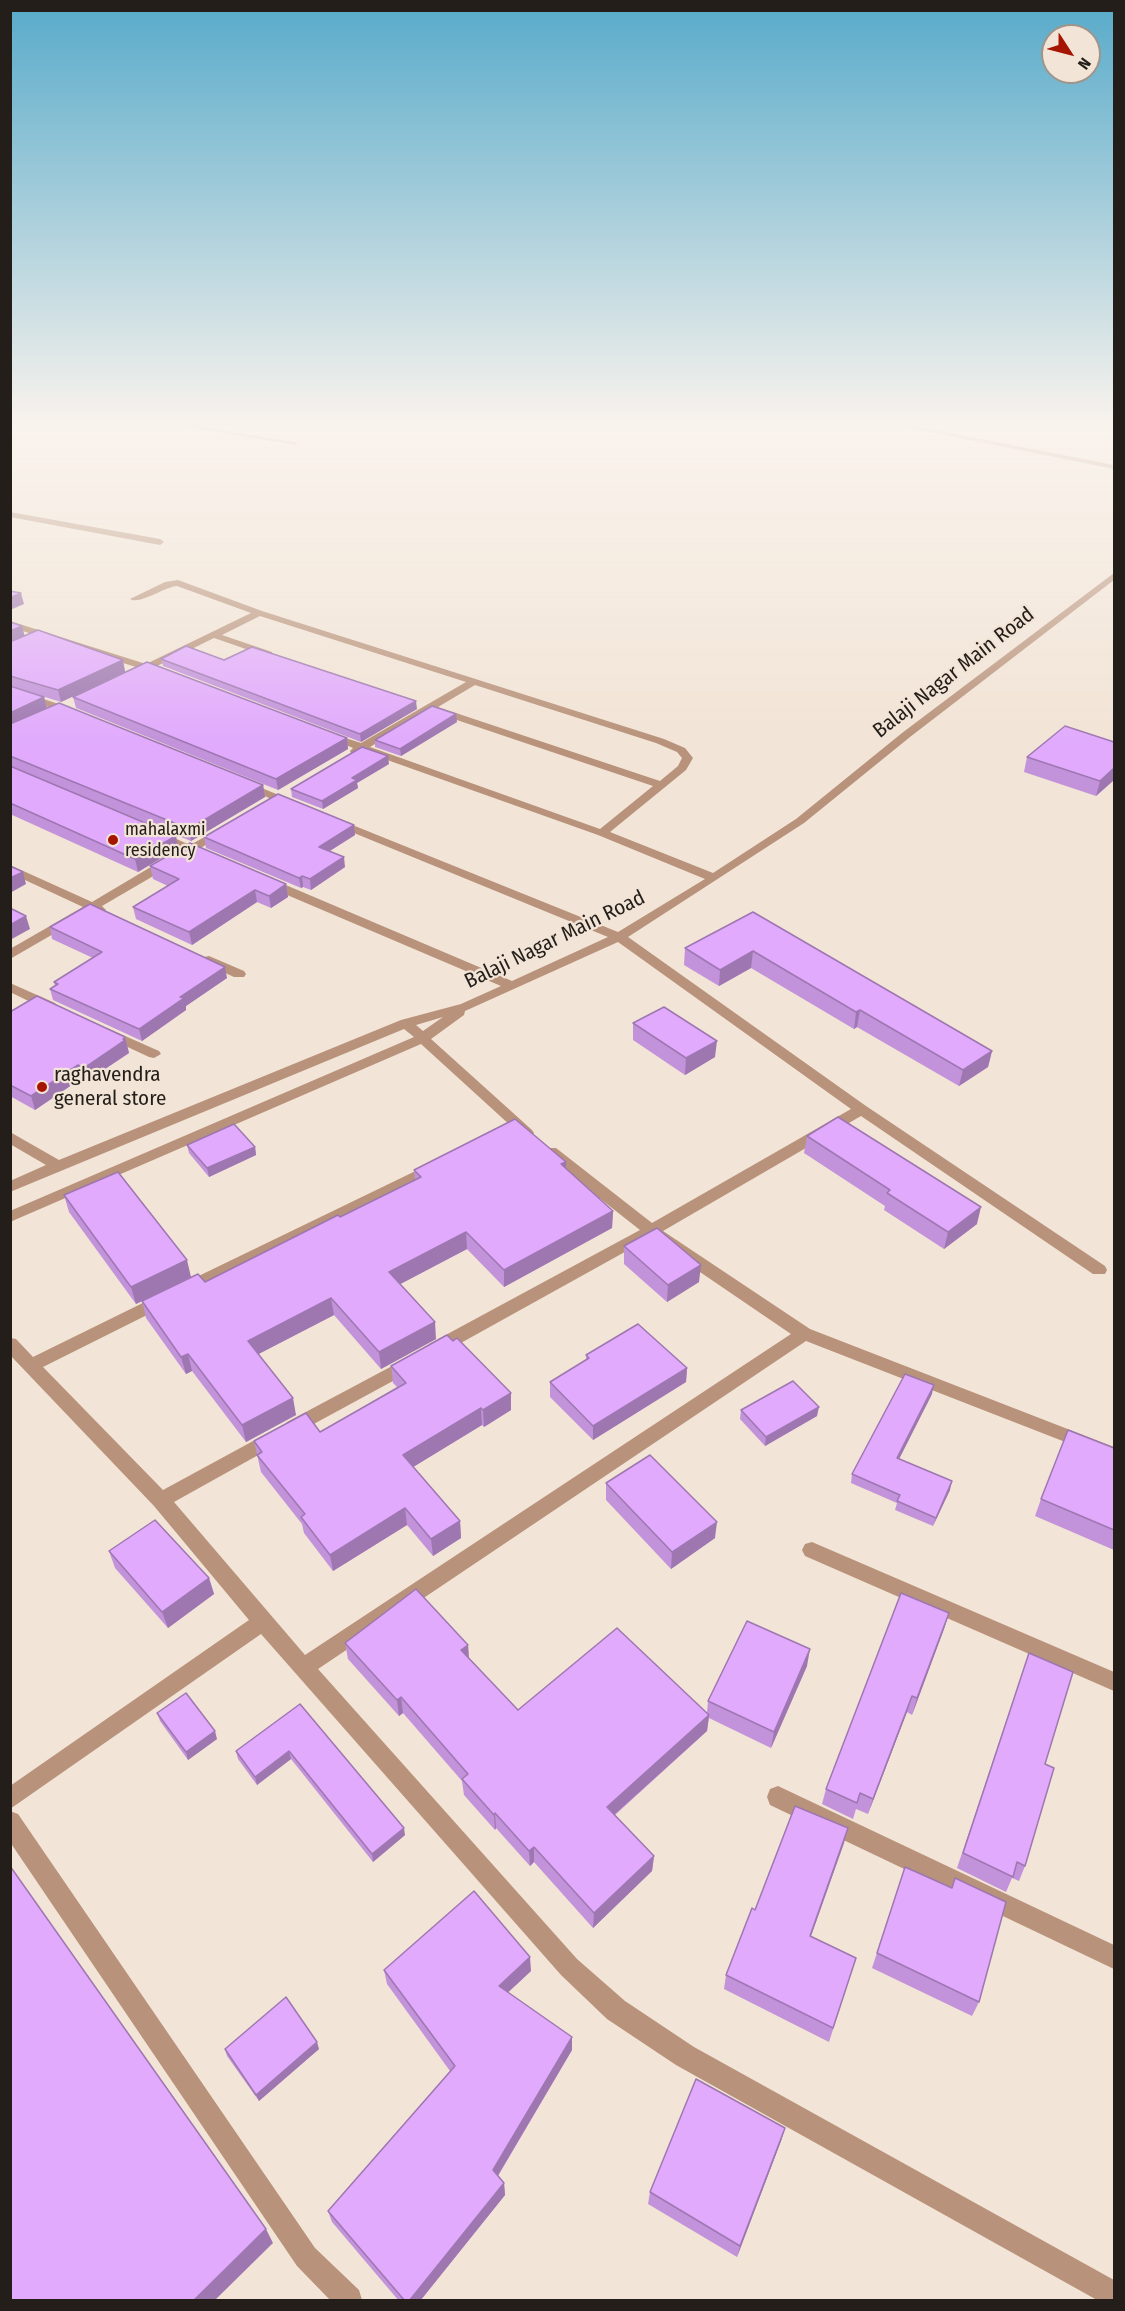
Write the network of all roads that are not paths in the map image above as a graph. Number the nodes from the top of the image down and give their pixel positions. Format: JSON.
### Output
{"nodes":[{"id":1,"x":90,"y":529,"type":"edge"},
{"id":2,"x":160,"y":542,"type":"dead end"},
{"id":3,"x":1114,"y":576,"type":"edge"},
{"id":4,"x":135,"y":599,"type":"dead end"},
{"id":5,"x":259,"y":613,"type":"junction"},
{"id":6,"x":10,"y":624,"type":"edge"},
{"id":7,"x":44,"y":634,"type":"junction"},
{"id":8,"x":214,"y":635,"type":"junction"},
{"id":9,"x":27,"y":642,"type":"edge"},
{"id":10,"x":282,"y":658,"type":"edge"},
{"id":11,"x":148,"y":666,"type":"junction"},
{"id":12,"x":170,"y":675,"type":"edge"},
{"id":13,"x":126,"y":677,"type":"edge"},
{"id":14,"x":474,"y":682,"type":"junction"},
{"id":15,"x":10,"y":691,"type":"edge"},
{"id":16,"x":72,"y":702,"type":"edge"},
{"id":17,"x":423,"y":706,"type":"junction"},
{"id":18,"x":56,"y":710,"type":"junction"},
{"id":19,"x":83,"y":717,"type":"edge"},
{"id":20,"x":316,"y":730,"type":"edge"},
{"id":21,"x":361,"y":748,"type":"junction"},
{"id":22,"x":342,"y":759,"type":"edge"},
{"id":23,"x":234,"y":780,"type":"edge"},
{"id":24,"x":662,"y":785,"type":"junction"},
{"id":25,"x":299,"y":807,"type":"edge"},
{"id":26,"x":321,"y":816,"type":"edge"},
{"id":27,"x":229,"y":826,"type":"edge"},
{"id":28,"x":148,"y":831,"type":"edge"},
{"id":29,"x":602,"y":833,"type":"junction"},
{"id":30,"x":190,"y":849,"type":"junction"},
{"id":31,"x":212,"y":858,"type":"edge"},
{"id":32,"x":10,"y":868,"type":"edge"},
{"id":33,"x":255,"y":876,"type":"edge"},
{"id":34,"x":714,"y":878,"type":"junction"},
{"id":35,"x":93,"y":906,"type":"junction"},
{"id":36,"x":114,"y":916,"type":"edge"},
{"id":37,"x":619,"y":937,"type":"junction"},
{"id":38,"x":197,"y":954,"type":"edge"},
{"id":39,"x":10,"y":955,"type":"edge"},
{"id":40,"x":239,"y":974,"type":"dead end"},
{"id":41,"x":513,"y":986,"type":"junction"},
{"id":42,"x":10,"y":987,"type":"edge"},
{"id":43,"x":466,"y":1007,"type":"junction"},
{"id":44,"x":62,"y":1011,"type":"edge"},
{"id":45,"x":406,"y":1023,"type":"junction"},
{"id":46,"x":92,"y":1025,"type":"edge"},
{"id":47,"x":422,"y":1039,"type":"junction"},
{"id":48,"x":154,"y":1053,"type":"dead end"},
{"id":49,"x":861,"y":1109,"type":"junction"},
{"id":50,"x":10,"y":1137,"type":"edge"},
{"id":51,"x":443,"y":1162,"type":"edge"},
{"id":52,"x":58,"y":1166,"type":"junction"},
{"id":53,"x":10,"y":1187,"type":"edge"},
{"id":54,"x":10,"y":1217,"type":"edge"},
{"id":55,"x":651,"y":1231,"type":"junction"},
{"id":56,"x":1099,"y":1270,"type":"dead end"},
{"id":57,"x":804,"y":1334,"type":"junction"},
{"id":58,"x":10,"y":1344,"type":"edge"},
{"id":59,"x":30,"y":1366,"type":"junction"},
{"id":60,"x":1114,"y":1454,"type":"edge"},
{"id":61,"x":161,"y":1500,"type":"junction"},
{"id":62,"x":812,"y":1550,"type":"dead end"},
{"id":63,"x":263,"y":1622,"type":"junction"},
{"id":64,"x":303,"y":1668,"type":"junction"},
{"id":65,"x":1114,"y":1682,"type":"edge"},
{"id":66,"x":778,"y":1797,"type":"dead end"},
{"id":67,"x":10,"y":1799,"type":"edge"},
{"id":68,"x":10,"y":1821,"type":"edge"},
{"id":69,"x":1114,"y":1958,"type":"edge"},
{"id":70,"x":1114,"y":2295,"type":"edge"},
{"id":71,"x":349,"y":2301,"type":"edge"}],
"edges":[{"from":1,"to":2,"type":"street"},
{"from":3,"to":34,"type":"street","name":"Balaji Nagar Main Road"},
{"from":4,"to":5,"type":"street"},
{"from":5,"to":8,"type":"street"},
{"from":5,"to":14,"type":"street"},
{"from":6,"to":7,"type":"street"},
{"from":7,"to":9,"type":"street"},
{"from":7,"to":11,"type":"street"},
{"from":8,"to":10,"type":"street"},
{"from":8,"to":11,"type":"street"},
{"from":11,"to":12,"type":"street"},
{"from":11,"to":13,"type":"street"},
{"from":14,"to":17,"type":"street"},
{"from":14,"to":24,"type":"street"},
{"from":15,"to":18,"type":"street"},
{"from":16,"to":18,"type":"street"},
{"from":17,"to":21,"type":"street"},
{"from":17,"to":24,"type":"street"},
{"from":18,"to":19,"type":"street"},
{"from":20,"to":21,"type":"street"},
{"from":21,"to":22,"type":"street"},
{"from":21,"to":29,"type":"street"},
{"from":23,"to":25,"type":"street"},
{"from":24,"to":29,"type":"street"},
{"from":26,"to":37,"type":"street"},
{"from":27,"to":30,"type":"street"},
{"from":28,"to":30,"type":"street"},
{"from":29,"to":34,"type":"street"},
{"from":30,"to":31,"type":"street"},
{"from":30,"to":35,"type":"street"},
{"from":32,"to":35,"type":"street"},
{"from":33,"to":41,"type":"street"},
{"from":34,"to":37,"type":"street","name":"Balaji Nagar Main Road"},
{"from":35,"to":36,"type":"street"},
{"from":35,"to":39,"type":"street"},
{"from":37,"to":41,"type":"street","name":"Balaji Nagar Main Road"},
{"from":37,"to":49,"type":"street"},
{"from":38,"to":40,"type":"street"},
{"from":41,"to":43,"type":"street","name":"Balaji Nagar Main Road"},
{"from":42,"to":44,"type":"street"},
{"from":43,"to":45,"type":"street","name":"Balaji Nagar Main Road"},
{"from":43,"to":47,"type":"street"},
{"from":45,"to":47,"type":"street"},
{"from":45,"to":52,"type":"street","name":"Balaji Nagar Main Road"},
{"from":46,"to":48,"type":"street"},
{"from":47,"to":54,"type":"street"},
{"from":47,"to":55,"type":"street"},
{"from":49,"to":55,"type":"street"},
{"from":49,"to":56,"type":"street"},
{"from":50,"to":52,"type":"street"},
{"from":51,"to":59,"type":"street"},
{"from":52,"to":53,"type":"street","name":"Balaji Nagar Main Road"},
{"from":55,"to":57,"type":"street"},
{"from":55,"to":61,"type":"street"},
{"from":57,"to":60,"type":"street"},
{"from":57,"to":64,"type":"street"},
{"from":58,"to":59,"type":"street"},
{"from":59,"to":61,"type":"street"},
{"from":61,"to":63,"type":"street"},
{"from":62,"to":65,"type":"street"},
{"from":63,"to":64,"type":"street"},
{"from":63,"to":67,"type":"street"},
{"from":64,"to":70,"type":"street"},
{"from":66,"to":69,"type":"street"},
{"from":68,"to":71,"type":"street"}]}
